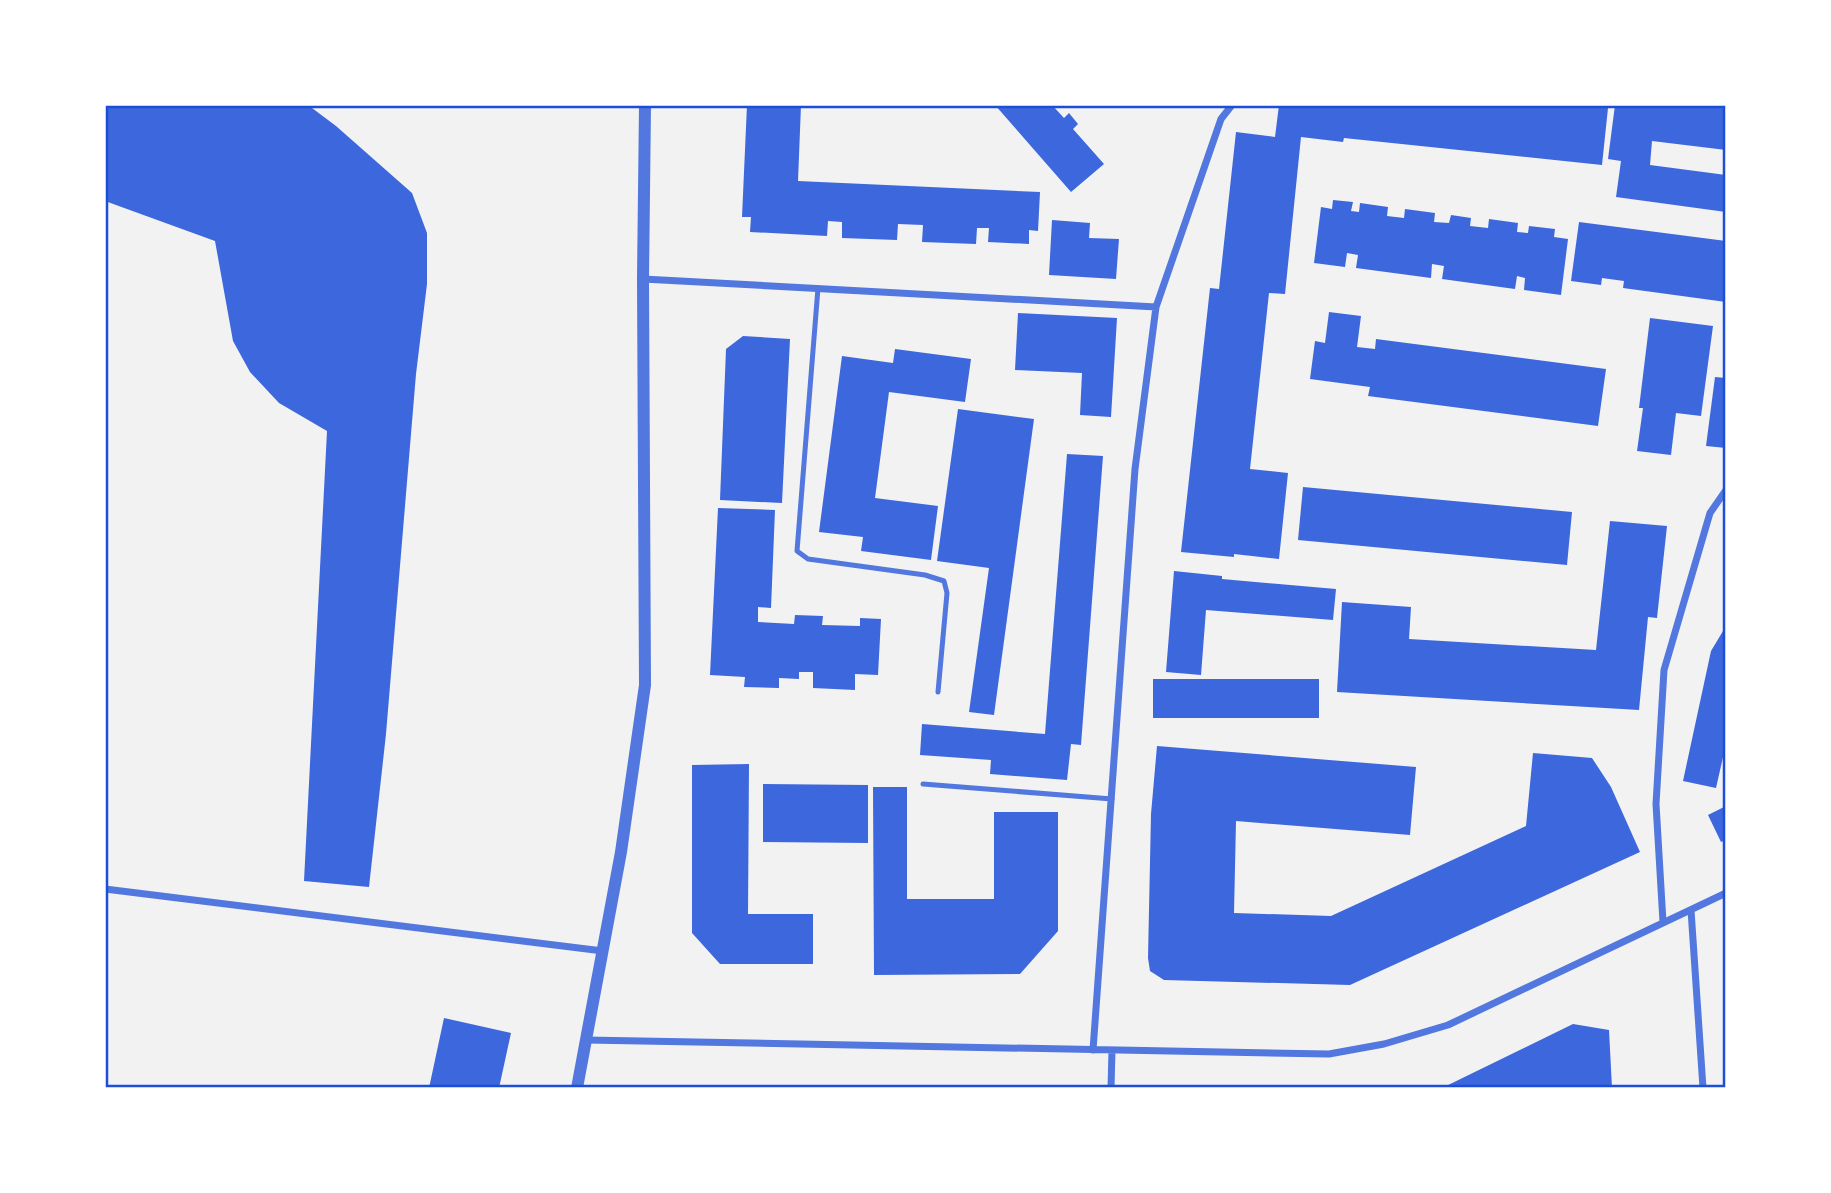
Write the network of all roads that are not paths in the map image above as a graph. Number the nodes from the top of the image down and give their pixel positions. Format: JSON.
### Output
{"nodes":[{"id":1,"x":645,"y":105,"type":"edge"},
{"id":2,"x":1233,"y":105,"type":"edge"},
{"id":3,"x":643,"y":279,"type":"junction"},
{"id":4,"x":818,"y":288,"type":"junction"},
{"id":5,"x":1156,"y":307,"type":"junction"},
{"id":6,"x":1726,"y":489,"type":"edge"},
{"id":7,"x":938,"y":692,"type":"dead end"},
{"id":8,"x":923,"y":784,"type":"dead end"},
{"id":9,"x":1112,"y":799,"type":"junction"},
{"id":10,"x":105,"y":889,"type":"edge"},
{"id":11,"x":1726,"y":893,"type":"edge"},
{"id":12,"x":1691,"y":909,"type":"junction"},
{"id":13,"x":1663,"y":922,"type":"junction"},
{"id":14,"x":603,"y":951,"type":"junction"},
{"id":15,"x":586,"y":1040,"type":"junction"},
{"id":16,"x":1093,"y":1050,"type":"junction"},
{"id":17,"x":1112,"y":1050,"type":"junction"},
{"id":18,"x":577,"y":1088,"type":"edge"},
{"id":19,"x":1111,"y":1088,"type":"edge"},
{"id":20,"x":1703,"y":1088,"type":"edge"}],
"edges":[{"from":1,"to":3,"type":"street"},
{"from":2,"to":5,"type":"street"},
{"from":3,"to":4,"type":"street"},
{"from":3,"to":14,"type":"street"},
{"from":4,"to":5,"type":"street"},
{"from":4,"to":7,"type":"lane"},
{"from":5,"to":9,"type":"street"},
{"from":6,"to":13,"type":"street"},
{"from":8,"to":9,"type":"lane"},
{"from":9,"to":16,"type":"street"},
{"from":10,"to":14,"type":"street"},
{"from":11,"to":12,"type":"street"},
{"from":12,"to":13,"type":"street"},
{"from":12,"to":20,"type":"street"},
{"from":13,"to":17,"type":"street"},
{"from":14,"to":15,"type":"street"},
{"from":15,"to":16,"type":"street"},
{"from":15,"to":18,"type":"street"},
{"from":16,"to":17,"type":"street"},
{"from":17,"to":19,"type":"street"}]}
